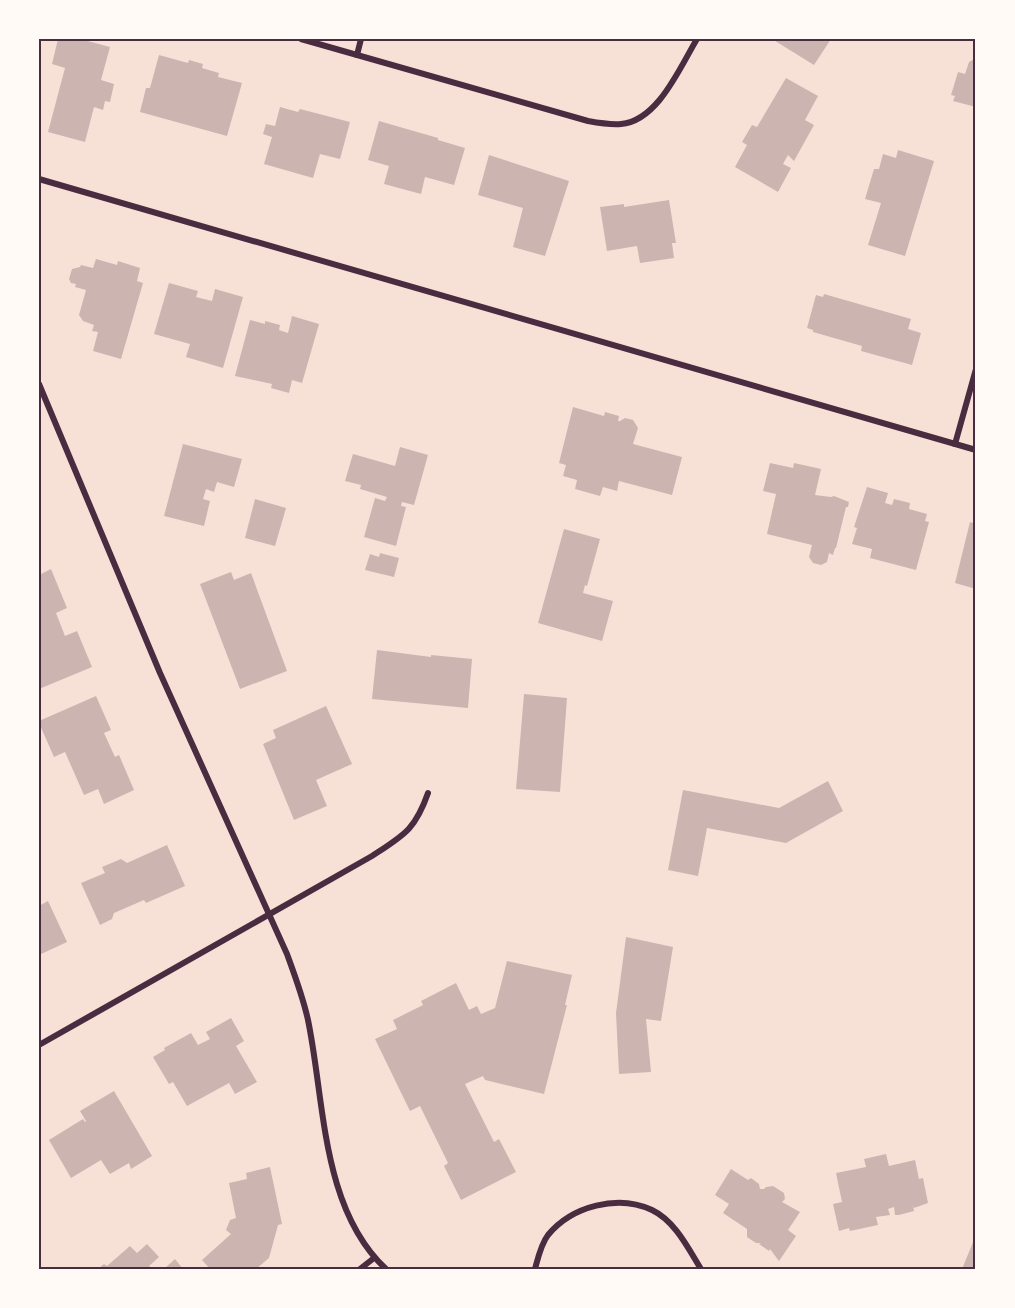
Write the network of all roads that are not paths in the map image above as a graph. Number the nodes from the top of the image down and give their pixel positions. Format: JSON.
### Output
{"nodes":[{"id":1,"x":301,"y":39,"type":"edge"},
{"id":2,"x":361,"y":39,"type":"edge"},
{"id":3,"x":697,"y":39,"type":"edge"},
{"id":4,"x":357,"y":55,"type":"junction"},
{"id":5,"x":39,"y":180,"type":"edge"},
{"id":6,"x":976,"y":369,"type":"edge"},
{"id":7,"x":39,"y":384,"type":"edge"},
{"id":8,"x":955,"y":444,"type":"junction"},
{"id":9,"x":976,"y":450,"type":"edge"},
{"id":10,"x":428,"y":793,"type":"dead end"},
{"id":11,"x":270,"y":915,"type":"junction"},
{"id":12,"x":39,"y":1045,"type":"edge"},
{"id":13,"x":374,"y":1257,"type":"junction"},
{"id":14,"x":360,"y":1269,"type":"edge"},
{"id":15,"x":386,"y":1269,"type":"edge"},
{"id":16,"x":535,"y":1269,"type":"edge"},
{"id":17,"x":701,"y":1269,"type":"edge"}],
"edges":[{"from":1,"to":4,"type":"street"},
{"from":2,"to":4,"type":"street"},
{"from":3,"to":4,"type":"street"},
{"from":5,"to":8,"type":"street"},
{"from":6,"to":8,"type":"street"},
{"from":7,"to":11,"type":"street"},
{"from":8,"to":9,"type":"street"},
{"from":10,"to":11,"type":"street"},
{"from":11,"to":12,"type":"street"},
{"from":11,"to":13,"type":"street"},
{"from":13,"to":14,"type":"street"},
{"from":13,"to":15,"type":"street"},
{"from":16,"to":17,"type":"street"}]}
